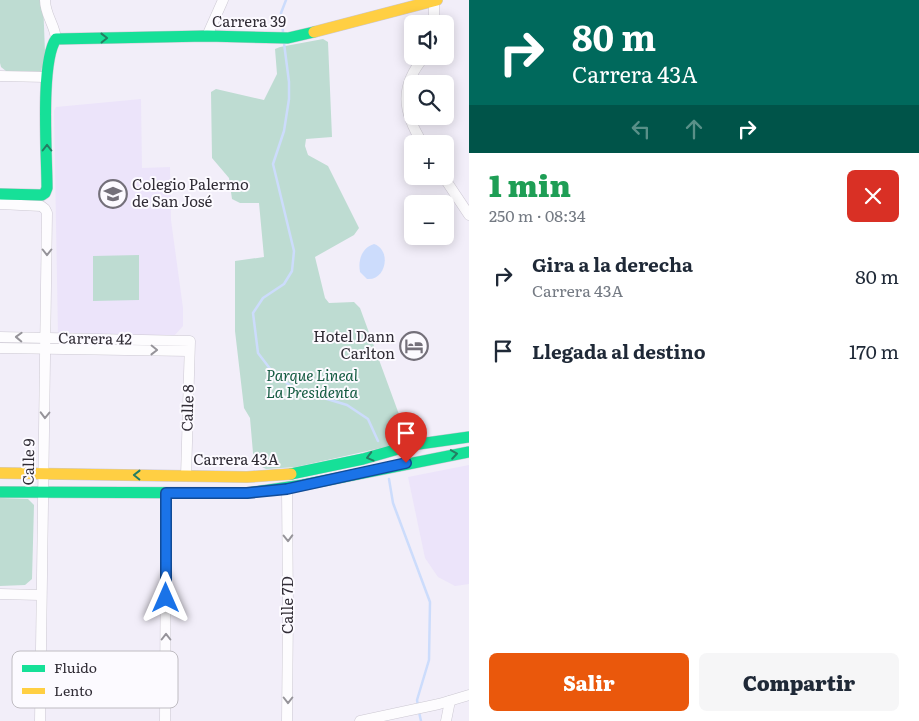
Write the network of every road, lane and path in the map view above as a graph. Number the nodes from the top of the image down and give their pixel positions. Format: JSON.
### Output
{"nodes":[{"id":1,"x":45,"y":0,"type":"edge"},
{"id":2,"x":224,"y":0,"type":"edge"},
{"id":3,"x":435,"y":0,"type":"edge"},
{"id":4,"x":434,"y":15,"type":"edge"},
{"id":5,"x":207,"y":36,"type":"junction"},
{"id":6,"x":56,"y":39,"type":"junction"},
{"id":7,"x":417,"y":65,"type":"edge"},
{"id":8,"x":0,"y":76,"type":"edge"},
{"id":9,"x":46,"y":77,"type":"junction"},
{"id":10,"x":419,"y":135,"type":"edge"},
{"id":11,"x":449,"y":185,"type":"edge"},
{"id":12,"x":0,"y":194,"type":"edge"},
{"id":13,"x":44,"y":201,"type":"junction"},
{"id":14,"x":0,"y":204,"type":"edge"},
{"id":15,"x":469,"y":215,"type":"edge"},
{"id":16,"x":0,"y":337,"type":"edge"},
{"id":17,"x":46,"y":338,"type":"junction"},
{"id":18,"x":190,"y":346,"type":"junction"},
{"id":19,"x":0,"y":348,"type":"edge"},
{"id":20,"x":46,"y":349,"type":"junction"},
{"id":21,"x":469,"y":437,"type":"edge"},
{"id":22,"x":469,"y":452,"type":"edge"},
{"id":23,"x":0,"y":473,"type":"edge"},
{"id":24,"x":44,"y":473,"type":"junction"},
{"id":25,"x":186,"y":476,"type":"junction"},
{"id":26,"x":287,"y":489,"type":"junction"},
{"id":27,"x":0,"y":492,"type":"edge"},
{"id":28,"x":43,"y":492,"type":"junction"},
{"id":29,"x":166,"y":493,"type":"junction"},
{"id":30,"x":0,"y":594,"type":"edge"},
{"id":31,"x":40,"y":595,"type":"junction"},
{"id":32,"x":40,"y":651,"type":"edge"},
{"id":33,"x":165,"y":651,"type":"edge"},
{"id":34,"x":469,"y":695,"type":"edge"},
{"id":35,"x":450,"y":700,"type":"junction"},
{"id":36,"x":40,"y":708,"type":"edge"},
{"id":37,"x":165,"y":708,"type":"edge"},
{"id":38,"x":40,"y":721,"type":"edge"},
{"id":39,"x":165,"y":721,"type":"edge"},
{"id":40,"x":288,"y":721,"type":"edge"},
{"id":41,"x":360,"y":721,"type":"edge"},
{"id":42,"x":446,"y":721,"type":"edge"}],
"edges":[{"from":1,"to":6,"type":"street"},
{"from":2,"to":5,"type":"street"},
{"from":3,"to":4,"type":"street"},
{"from":3,"to":5,"type":"main road","name":"Carrera 39"},
{"from":6,"to":5,"type":"main road","name":"Carrera 39","one_way":true},
{"from":6,"to":9,"type":"main road","name":"Calle 9"},
{"from":7,"to":10,"type":"street"},
{"from":8,"to":9,"type":"street"},
{"from":13,"to":9,"type":"main road","name":"Calle 9","one_way":true},
{"from":11,"to":15,"type":"street"},
{"from":12,"to":13,"type":"main road"},
{"from":13,"to":14,"type":"street"},
{"from":13,"to":17,"type":"street","name":"Calle 9","one_way":true},
{"from":17,"to":16,"type":"street","name":"Carrera 42","one_way":true},
{"from":17,"to":18,"type":"street","name":"Carrera 42"},
{"from":17,"to":20,"type":"street","name":"Calle 9"},
{"from":20,"to":18,"type":"street","name":"Carrera 42","one_way":true},
{"from":18,"to":25,"type":"street","name":"Calle 8"},
{"from":19,"to":20,"type":"street","name":"Carrera 42"},
{"from":20,"to":24,"type":"street","name":"Calle 9","one_way":true},
{"from":21,"to":25,"type":"main road","name":"Carrera 43A","one_way":true},
{"from":26,"to":22,"type":"main road","name":"Carrera 43A","one_way":true},
{"from":23,"to":24,"type":"main road","name":"Carrera 43A"},
{"from":25,"to":24,"type":"main road","name":"Carrera 43A","one_way":true},
{"from":24,"to":28,"type":"street","name":"Calle 9"},
{"from":26,"to":29,"type":"main road","name":"Carrera 43A"},
{"from":26,"to":40,"type":"street","name":"Calle 7D","one_way":true},
{"from":27,"to":28,"type":"main road","name":"Carrera 43A"},
{"from":28,"to":29,"type":"main road","name":"Carrera 43A"},
{"from":28,"to":31,"type":"street","name":"Calle 9"},
{"from":33,"to":29,"type":"street","one_way":true},
{"from":30,"to":31,"type":"street"},
{"from":31,"to":32,"type":"street","name":"Calle 9"},
{"from":34,"to":35,"type":"street"},
{"from":35,"to":41,"type":"street"},
{"from":35,"to":42,"type":"street"},
{"from":36,"to":38,"type":"street","name":"Calle 9"},
{"from":39,"to":37,"type":"street","one_way":true}]}
